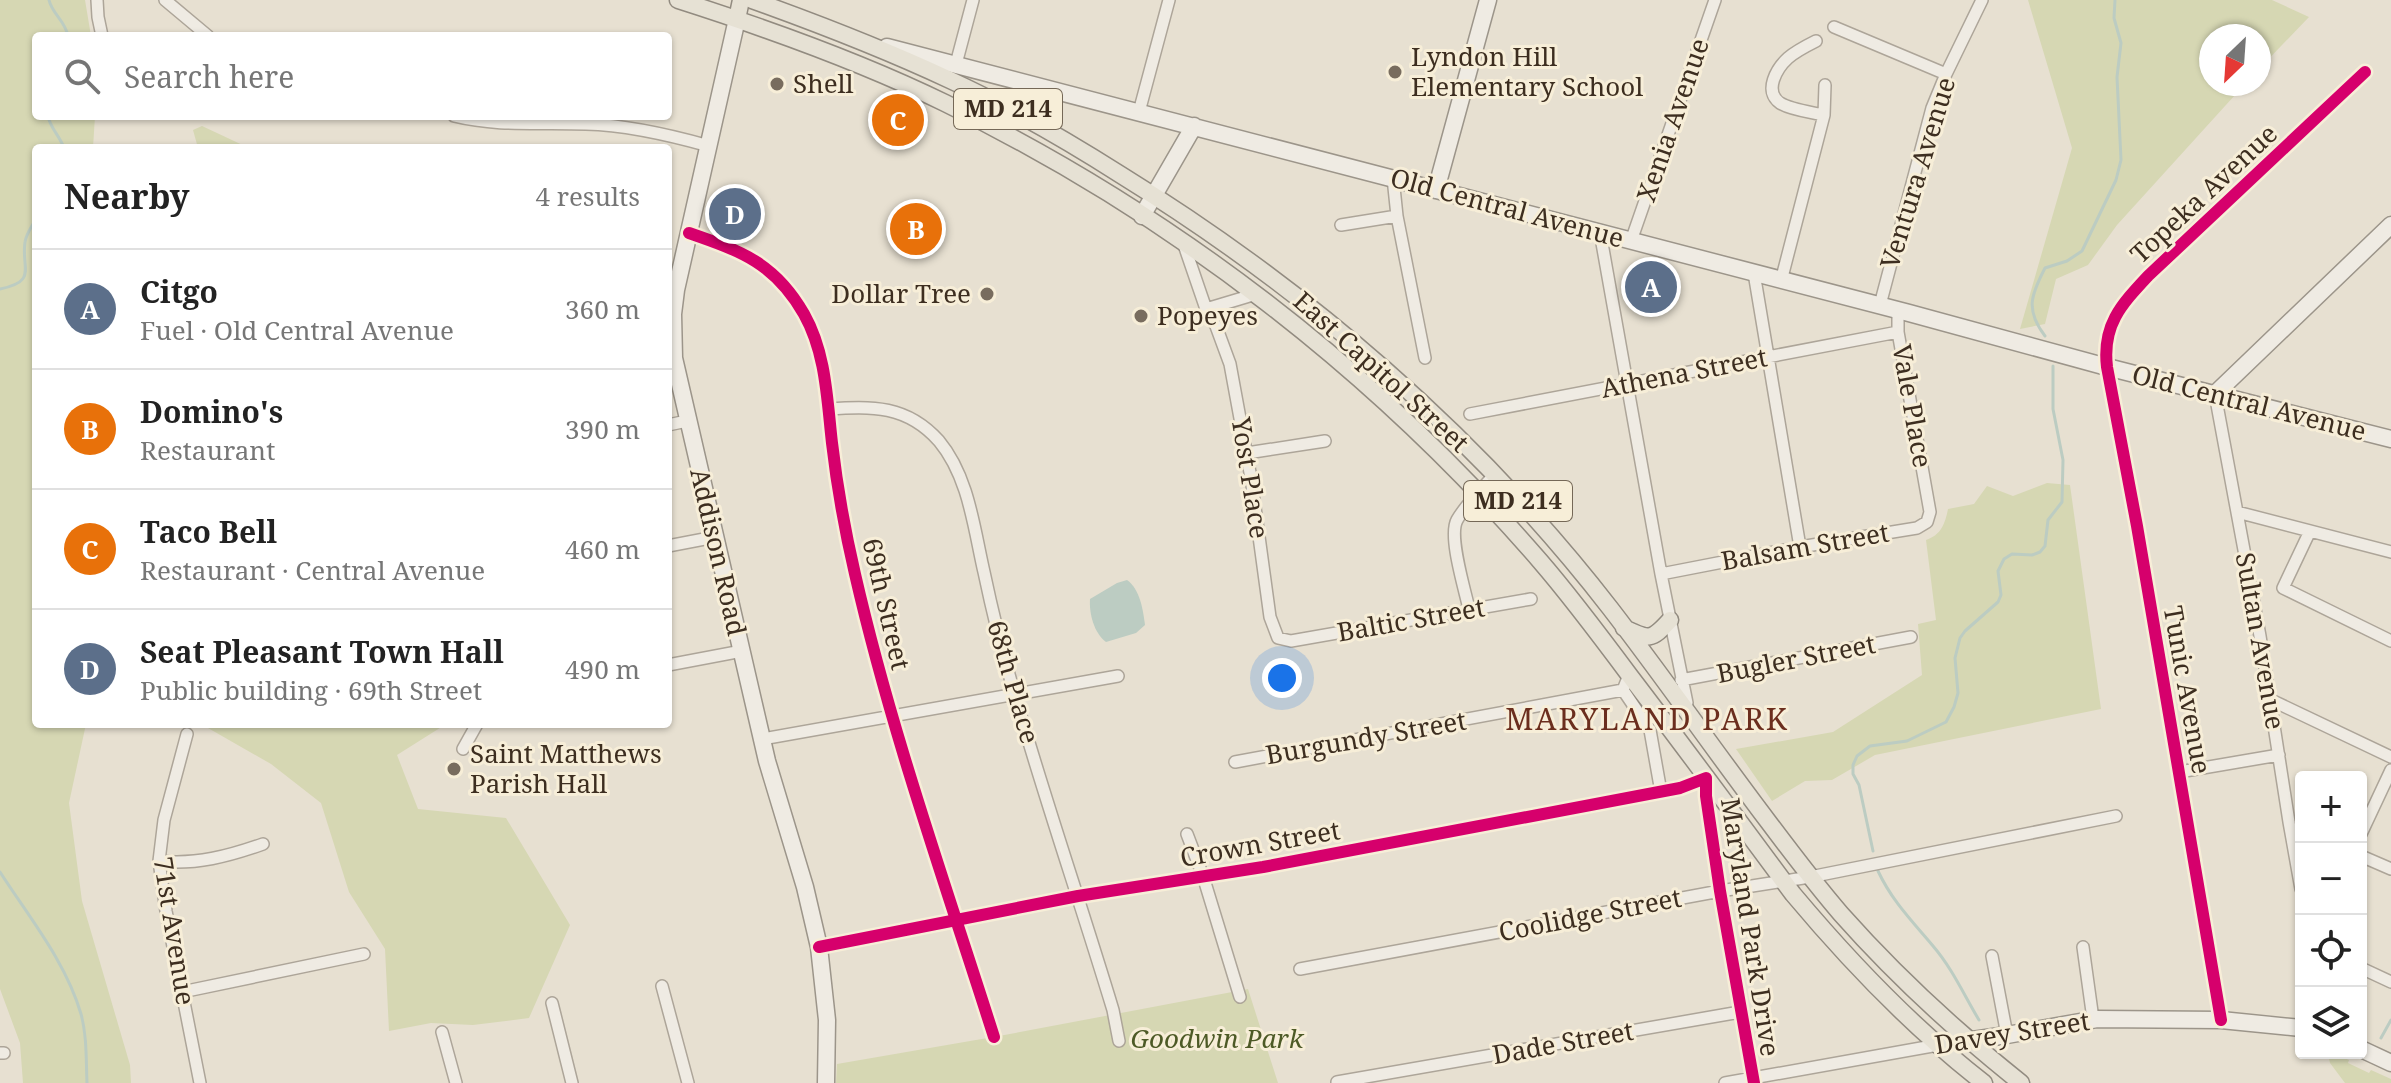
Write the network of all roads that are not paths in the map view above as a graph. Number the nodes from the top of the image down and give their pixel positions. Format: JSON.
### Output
{"nodes":[{"id":1,"x":97,"y":0,"type":"edge"},
{"id":2,"x":165,"y":0,"type":"edge"},
{"id":3,"x":678,"y":0,"type":"edge"},
{"id":4,"x":741,"y":0,"type":"edge"},
{"id":5,"x":752,"y":0,"type":"edge"},
{"id":6,"x":973,"y":0,"type":"edge"},
{"id":7,"x":1169,"y":0,"type":"edge"},
{"id":8,"x":1488,"y":0,"type":"edge"},
{"id":9,"x":1715,"y":0,"type":"edge"},
{"id":10,"x":1982,"y":0,"type":"edge"},
{"id":11,"x":737,"y":19,"type":"junction"},
{"id":12,"x":1834,"y":27,"type":"dead end"},
{"id":13,"x":101,"y":32,"type":"edge"},
{"id":14,"x":203,"y":32,"type":"edge"},
{"id":15,"x":854,"y":39,"type":"junction"},
{"id":16,"x":1816,"y":41,"type":"dead end"},
{"id":17,"x":956,"y":64,"type":"junction"},
{"id":18,"x":2365,"y":72,"type":"dead end"},
{"id":19,"x":1946,"y":74,"type":"junction"},
{"id":20,"x":1825,"y":85,"type":"dead end"},
{"id":21,"x":1139,"y":112,"type":"junction"},
{"id":22,"x":1824,"y":115,"type":"junction"},
{"id":23,"x":476,"y":120,"type":"edge"},
{"id":24,"x":1194,"y":126,"type":"junction"},
{"id":25,"x":709,"y":146,"type":"junction"},
{"id":26,"x":1393,"y":178,"type":"junction"},
{"id":27,"x":1436,"y":190,"type":"junction"},
{"id":28,"x":1154,"y":195,"type":"junction"},
{"id":29,"x":1142,"y":216,"type":"junction"},
{"id":30,"x":1397,"y":216,"type":"junction"},
{"id":31,"x":1341,"y":225,"type":"dead end"},
{"id":32,"x":2391,"y":225,"type":"edge"},
{"id":33,"x":1600,"y":232,"type":"junction"},
{"id":34,"x":689,"y":233,"type":"junction"},
{"id":35,"x":1631,"y":241,"type":"junction"},
{"id":36,"x":1183,"y":242,"type":"junction"},
{"id":37,"x":1754,"y":273,"type":"junction"},
{"id":38,"x":1781,"y":281,"type":"junction"},
{"id":39,"x":1256,"y":294,"type":"junction"},
{"id":40,"x":1880,"y":305,"type":"junction"},
{"id":41,"x":1206,"y":309,"type":"junction"},
{"id":42,"x":1898,"y":310,"type":"junction"},
{"id":43,"x":1898,"y":332,"type":"junction"},
{"id":44,"x":1425,"y":358,"type":"dead end"},
{"id":45,"x":1767,"y":358,"type":"junction"},
{"id":46,"x":2107,"y":367,"type":"junction"},
{"id":47,"x":1626,"y":384,"type":"junction"},
{"id":48,"x":2215,"y":394,"type":"junction"},
{"id":49,"x":828,"y":409,"type":"junction"},
{"id":50,"x":1470,"y":414,"type":"dead end"},
{"id":51,"x":687,"y":421,"type":"junction"},
{"id":52,"x":672,"y":424,"type":"edge"},
{"id":53,"x":2391,"y":439,"type":"edge"},
{"id":54,"x":1325,"y":441,"type":"dead end"},
{"id":55,"x":1247,"y":453,"type":"junction"},
{"id":56,"x":1494,"y":475,"type":"junction"},
{"id":57,"x":1478,"y":493,"type":"junction"},
{"id":58,"x":1929,"y":501,"type":"joint"},
{"id":59,"x":2237,"y":512,"type":"junction"},
{"id":60,"x":2310,"y":531,"type":"junction"},
{"id":61,"x":715,"y":537,"type":"junction"},
{"id":62,"x":672,"y":545,"type":"edge"},
{"id":63,"x":1800,"y":547,"type":"junction"},
{"id":64,"x":2391,"y":552,"type":"edge"},
{"id":65,"x":1661,"y":574,"type":"junction"},
{"id":66,"x":1531,"y":599,"type":"dead end"},
{"id":67,"x":1469,"y":609,"type":"junction"},
{"id":68,"x":1670,"y":620,"type":"junction"},
{"id":69,"x":1624,"y":627,"type":"junction"},
{"id":70,"x":1911,"y":637,"type":"dead end"},
{"id":71,"x":1291,"y":641,"type":"joint"},
{"id":72,"x":2391,"y":641,"type":"edge"},
{"id":73,"x":742,"y":651,"type":"junction"},
{"id":74,"x":672,"y":664,"type":"edge"},
{"id":75,"x":1118,"y":676,"type":"dead end"},
{"id":76,"x":1681,"y":680,"type":"junction"},
{"id":77,"x":1626,"y":683,"type":"junction"},
{"id":78,"x":1015,"y":696,"type":"junction"},
{"id":79,"x":2271,"y":700,"type":"junction"},
{"id":80,"x":891,"y":716,"type":"junction"},
{"id":81,"x":1696,"y":726,"type":"junction"},
{"id":82,"x":475,"y":728,"type":"edge"},
{"id":83,"x":187,"y":734,"type":"dead end"},
{"id":84,"x":762,"y":739,"type":"junction"},
{"id":85,"x":463,"y":749,"type":"dead end"},
{"id":86,"x":2279,"y":755,"type":"junction"},
{"id":87,"x":2391,"y":757,"type":"edge"},
{"id":88,"x":1235,"y":762,"type":"dead end"},
{"id":89,"x":2391,"y":770,"type":"edge"},
{"id":90,"x":2179,"y":772,"type":"junction"},
{"id":91,"x":1706,"y":778,"type":"junction"},
{"id":92,"x":1661,"y":792,"type":"junction"},
{"id":93,"x":2116,"y":816,"type":"dead end"},
{"id":94,"x":2367,"y":821,"type":"edge"},
{"id":95,"x":2289,"y":822,"type":"junction"},
{"id":96,"x":2295,"y":825,"type":"edge"},
{"id":97,"x":1187,"y":834,"type":"dead end"},
{"id":98,"x":263,"y":844,"type":"dead end"},
{"id":99,"x":2295,"y":856,"type":"edge"},
{"id":100,"x":2367,"y":859,"type":"edge"},
{"id":101,"x":159,"y":861,"type":"junction"},
{"id":102,"x":2391,"y":869,"type":"edge"},
{"id":103,"x":1203,"y":876,"type":"junction"},
{"id":104,"x":1810,"y":877,"type":"junction"},
{"id":105,"x":1783,"y":881,"type":"junction"},
{"id":106,"x":1720,"y":891,"type":"junction"},
{"id":107,"x":1078,"y":896,"type":"junction"},
{"id":108,"x":957,"y":919,"type":"junction"},
{"id":109,"x":819,"y":947,"type":"junction"},
{"id":110,"x":2083,"y":947,"type":"dead end"},
{"id":111,"x":364,"y":954,"type":"dead end"},
{"id":112,"x":1992,"y":956,"type":"dead end"},
{"id":113,"x":1300,"y":969,"type":"dead end"},
{"id":114,"x":2367,"y":971,"type":"edge"},
{"id":115,"x":2391,"y":982,"type":"edge"},
{"id":116,"x":662,"y":986,"type":"dead end"},
{"id":117,"x":182,"y":992,"type":"junction"},
{"id":118,"x":1240,"y":997,"type":"dead end"},
{"id":119,"x":552,"y":1003,"type":"dead end"},
{"id":120,"x":1740,"y":1012,"type":"junction"},
{"id":121,"x":2093,"y":1019,"type":"junction"},
{"id":122,"x":2221,"y":1020,"type":"junction"},
{"id":123,"x":2295,"y":1027,"type":"edge"},
{"id":124,"x":442,"y":1032,"type":"dead end"},
{"id":125,"x":2007,"y":1035,"type":"junction"},
{"id":126,"x":994,"y":1037,"type":"dead end"},
{"id":127,"x":1119,"y":1041,"type":"dead end"},
{"id":128,"x":1970,"y":1041,"type":"junction"},
{"id":129,"x":1938,"y":1045,"type":"junction"},
{"id":130,"x":2367,"y":1052,"type":"edge"},
{"id":131,"x":2391,"y":1063,"type":"edge"},
{"id":132,"x":1753,"y":1080,"type":"edge"},
{"id":133,"x":1337,"y":1082,"type":"edge"},
{"id":134,"x":200,"y":1083,"type":"edge"},
{"id":135,"x":456,"y":1083,"type":"edge"},
{"id":136,"x":572,"y":1083,"type":"edge"},
{"id":137,"x":688,"y":1083,"type":"edge"},
{"id":138,"x":826,"y":1083,"type":"edge"},
{"id":139,"x":1725,"y":1083,"type":"edge"},
{"id":140,"x":1984,"y":1083,"type":"edge"},
{"id":141,"x":2021,"y":1083,"type":"edge"}],
"edges":[{"from":1,"to":13,"type":"street"},
{"from":2,"to":14,"type":"street"},
{"from":3,"to":11,"type":"main road","number":"MD 214"},
{"from":4,"to":11,"type":"main road"},
{"from":5,"to":15,"type":"main road","number":"MD 214"},
{"from":6,"to":17,"type":"street"},
{"from":7,"to":21,"type":"street"},
{"from":8,"to":27,"type":"main road"},
{"from":9,"to":35,"type":"street","name":"Xenia Avenue"},
{"from":10,"to":19,"type":"street","name":"Ventura Avenue"},
{"from":11,"to":25,"type":"main road","name":"Addison Road"},
{"from":11,"to":29,"type":"main road","number":"MD 214"},
{"from":12,"to":19,"type":"street"},
{"from":15,"to":17,"type":"main road","name":"Old Central Avenue"},
{"from":15,"to":28,"type":"main road","number":"MD 214"},
{"from":16,"to":22,"type":"street"},
{"from":17,"to":21,"type":"main road","name":"Old Central Avenue"},
{"from":18,"to":46,"type":"street","name":"Topeka Avenue"},
{"from":19,"to":40,"type":"street","name":"Ventura Avenue"},
{"from":20,"to":22,"type":"street"},
{"from":21,"to":24,"type":"main road","name":"Old Central Avenue"},
{"from":22,"to":38,"type":"street"},
{"from":23,"to":25,"type":"street"},
{"from":24,"to":26,"type":"main road","name":"Old Central Avenue"},
{"from":24,"to":28,"type":"main road"},
{"from":25,"to":34,"type":"main road","name":"Addison Road"},
{"from":26,"to":27,"type":"main road","name":"Old Central Avenue"},
{"from":26,"to":30,"type":"street"},
{"from":27,"to":33,"type":"main road","name":"Old Central Avenue"},
{"from":28,"to":29,"type":"main road"},
{"from":28,"to":56,"type":"main road","name":"East Capitol Street","number":"MD 214"},
{"from":29,"to":36,"type":"main road","name":"East Capitol Street","number":"MD 214"},
{"from":30,"to":31,"type":"street"},
{"from":30,"to":44,"type":"street"},
{"from":32,"to":48,"type":"main road"},
{"from":33,"to":35,"type":"main road","name":"Old Central Avenue"},
{"from":33,"to":47,"type":"street"},
{"from":34,"to":49,"type":"street","name":"69th Street"},
{"from":34,"to":51,"type":"main road","name":"Addison Road"},
{"from":35,"to":37,"type":"main road","name":"Old Central Avenue"},
{"from":36,"to":39,"type":"main road","name":"East Capitol Street","number":"MD 214"},
{"from":36,"to":41,"type":"street","name":"Yost Place"},
{"from":37,"to":38,"type":"main road","name":"Old Central Avenue"},
{"from":37,"to":45,"type":"street"},
{"from":38,"to":40,"type":"main road","name":"Old Central Avenue"},
{"from":39,"to":41,"type":"street"},
{"from":39,"to":57,"type":"main road","name":"East Capitol Street","number":"MD 214"},
{"from":40,"to":42,"type":"main road","name":"Old Central Avenue"},
{"from":41,"to":55,"type":"street","name":"Yost Place"},
{"from":42,"to":43,"type":"street","name":"Vale Place"},
{"from":42,"to":46,"type":"main road","name":"Old Central Avenue"},
{"from":43,"to":45,"type":"street","name":"Athena Street"},
{"from":43,"to":58,"type":"street","name":"Vale Place"},
{"from":45,"to":47,"type":"street","name":"Athena Street"},
{"from":45,"to":63,"type":"street"},
{"from":46,"to":48,"type":"main road","name":"Old Central Avenue"},
{"from":46,"to":90,"type":"street","name":"Tunic Avenue"},
{"from":47,"to":50,"type":"street","name":"Athena Street"},
{"from":47,"to":65,"type":"street"},
{"from":48,"to":53,"type":"main road","name":"Old Central Avenue"},
{"from":48,"to":59,"type":"street","name":"Sultan Avenue"},
{"from":49,"to":78,"type":"street","name":"68th Place"},
{"from":49,"to":80,"type":"street","name":"69th Street"},
{"from":51,"to":52,"type":"street"},
{"from":51,"to":61,"type":"main road","name":"Addison Road"},
{"from":54,"to":55,"type":"street"},
{"from":55,"to":71,"type":"street","name":"Yost Place"},
{"from":56,"to":57,"type":"street"},
{"from":56,"to":69,"type":"main road","name":"East Capitol Street","number":"MD 214"},
{"from":57,"to":67,"type":"street"},
{"from":57,"to":77,"type":"main road","name":"East Capitol Street","number":"MD 214"},
{"from":58,"to":63,"type":"street","name":"Balsam Street"},
{"from":59,"to":60,"type":"street"},
{"from":59,"to":79,"type":"street","name":"Sultan Avenue"},
{"from":60,"to":64,"type":"street"},
{"from":60,"to":72,"type":"street"},
{"from":61,"to":62,"type":"street"},
{"from":61,"to":73,"type":"main road","name":"Addison Road"},
{"from":63,"to":65,"type":"street","name":"Balsam Street"},
{"from":65,"to":68,"type":"street"},
{"from":66,"to":67,"type":"street","name":"Baltic Street"},
{"from":67,"to":71,"type":"street","name":"Baltic Street"},
{"from":68,"to":69,"type":"main road"},
{"from":68,"to":76,"type":"street"},
{"from":69,"to":81,"type":"main road","name":"East Capitol Street","number":"MD 214"},
{"from":70,"to":76,"type":"street","name":"Bugler Street"},
{"from":73,"to":74,"type":"street"},
{"from":73,"to":84,"type":"main road","name":"Addison Road"},
{"from":75,"to":78,"type":"street"},
{"from":76,"to":81,"type":"street"},
{"from":77,"to":88,"type":"street","name":"Burgundy Street"},
{"from":77,"to":91,"type":"main road","name":"East Capitol Street","number":"MD 214"},
{"from":77,"to":92,"type":"street"},
{"from":78,"to":80,"type":"street"},
{"from":78,"to":107,"type":"street","name":"68th Place"},
{"from":79,"to":86,"type":"street","name":"Sultan Avenue"},
{"from":79,"to":87,"type":"street"},
{"from":80,"to":84,"type":"street"},
{"from":80,"to":108,"type":"street","name":"69th Street"},
{"from":81,"to":104,"type":"main road","name":"East Capitol Street","number":"MD 214"},
{"from":82,"to":85,"type":"street"},
{"from":83,"to":101,"type":"street","name":"71st Avenue"},
{"from":84,"to":109,"type":"main road","name":"Addison Road"},
{"from":86,"to":90,"type":"street"},
{"from":86,"to":95,"type":"street","name":"Sultan Avenue"},
{"from":89,"to":94,"type":"street"},
{"from":90,"to":122,"type":"street","name":"Tunic Avenue"},
{"from":91,"to":92,"type":"street","name":"Crown Street"},
{"from":91,"to":105,"type":"main road","name":"East Capitol Street","number":"MD 214"},
{"from":91,"to":106,"type":"street","name":"Maryland Park Drive"},
{"from":92,"to":103,"type":"street","name":"Crown Street"},
{"from":93,"to":104,"type":"street","name":"Coolidge Street"},
{"from":95,"to":96,"type":"street"},
{"from":95,"to":99,"type":"street","name":"Sultan Avenue"},
{"from":97,"to":103,"type":"street"},
{"from":98,"to":101,"type":"street"},
{"from":100,"to":102,"type":"street"},
{"from":101,"to":117,"type":"street","name":"71st Avenue"},
{"from":103,"to":107,"type":"street","name":"Crown Street"},
{"from":103,"to":118,"type":"street"},
{"from":104,"to":105,"type":"street","name":"Coolidge Street"},
{"from":104,"to":128,"type":"main road","name":"East Capitol Street","number":"MD 214"},
{"from":105,"to":106,"type":"street","name":"Coolidge Street"},
{"from":105,"to":129,"type":"main road","name":"East Capitol Street","number":"MD 214"},
{"from":106,"to":113,"type":"street","name":"Coolidge Street"},
{"from":106,"to":120,"type":"street","name":"Maryland Park Drive"},
{"from":107,"to":108,"type":"street","name":"Crown Street"},
{"from":107,"to":127,"type":"street","name":"68th Place"},
{"from":108,"to":109,"type":"street","name":"Crown Street"},
{"from":108,"to":126,"type":"street","name":"69th Street"},
{"from":109,"to":138,"type":"main road","name":"Addison Road"},
{"from":110,"to":121,"type":"street"},
{"from":111,"to":117,"type":"street"},
{"from":112,"to":125,"type":"street"},
{"from":114,"to":115,"type":"street"},
{"from":116,"to":137,"type":"street"},
{"from":117,"to":134,"type":"street","name":"71st Avenue"},
{"from":119,"to":136,"type":"street"},
{"from":120,"to":132,"type":"street","name":"Maryland Park Drive"},
{"from":120,"to":133,"type":"street","name":"Dade Street"},
{"from":121,"to":122,"type":"main road","name":"Davey Street"},
{"from":121,"to":125,"type":"main road","name":"Davey Street"},
{"from":122,"to":123,"type":"main road","name":"Davey Street"},
{"from":124,"to":135,"type":"street"},
{"from":125,"to":128,"type":"main road","name":"Davey Street"},
{"from":128,"to":129,"type":"main road","name":"Davey Street"},
{"from":128,"to":141,"type":"main road","name":"East Capitol Street","number":"MD 214"},
{"from":129,"to":132,"type":"street","name":"Davey Street"},
{"from":129,"to":140,"type":"main road","name":"East Capitol Street","number":"MD 214"},
{"from":130,"to":131,"type":"main road"},
{"from":132,"to":139,"type":"street","name":"Davey Street"}]}
